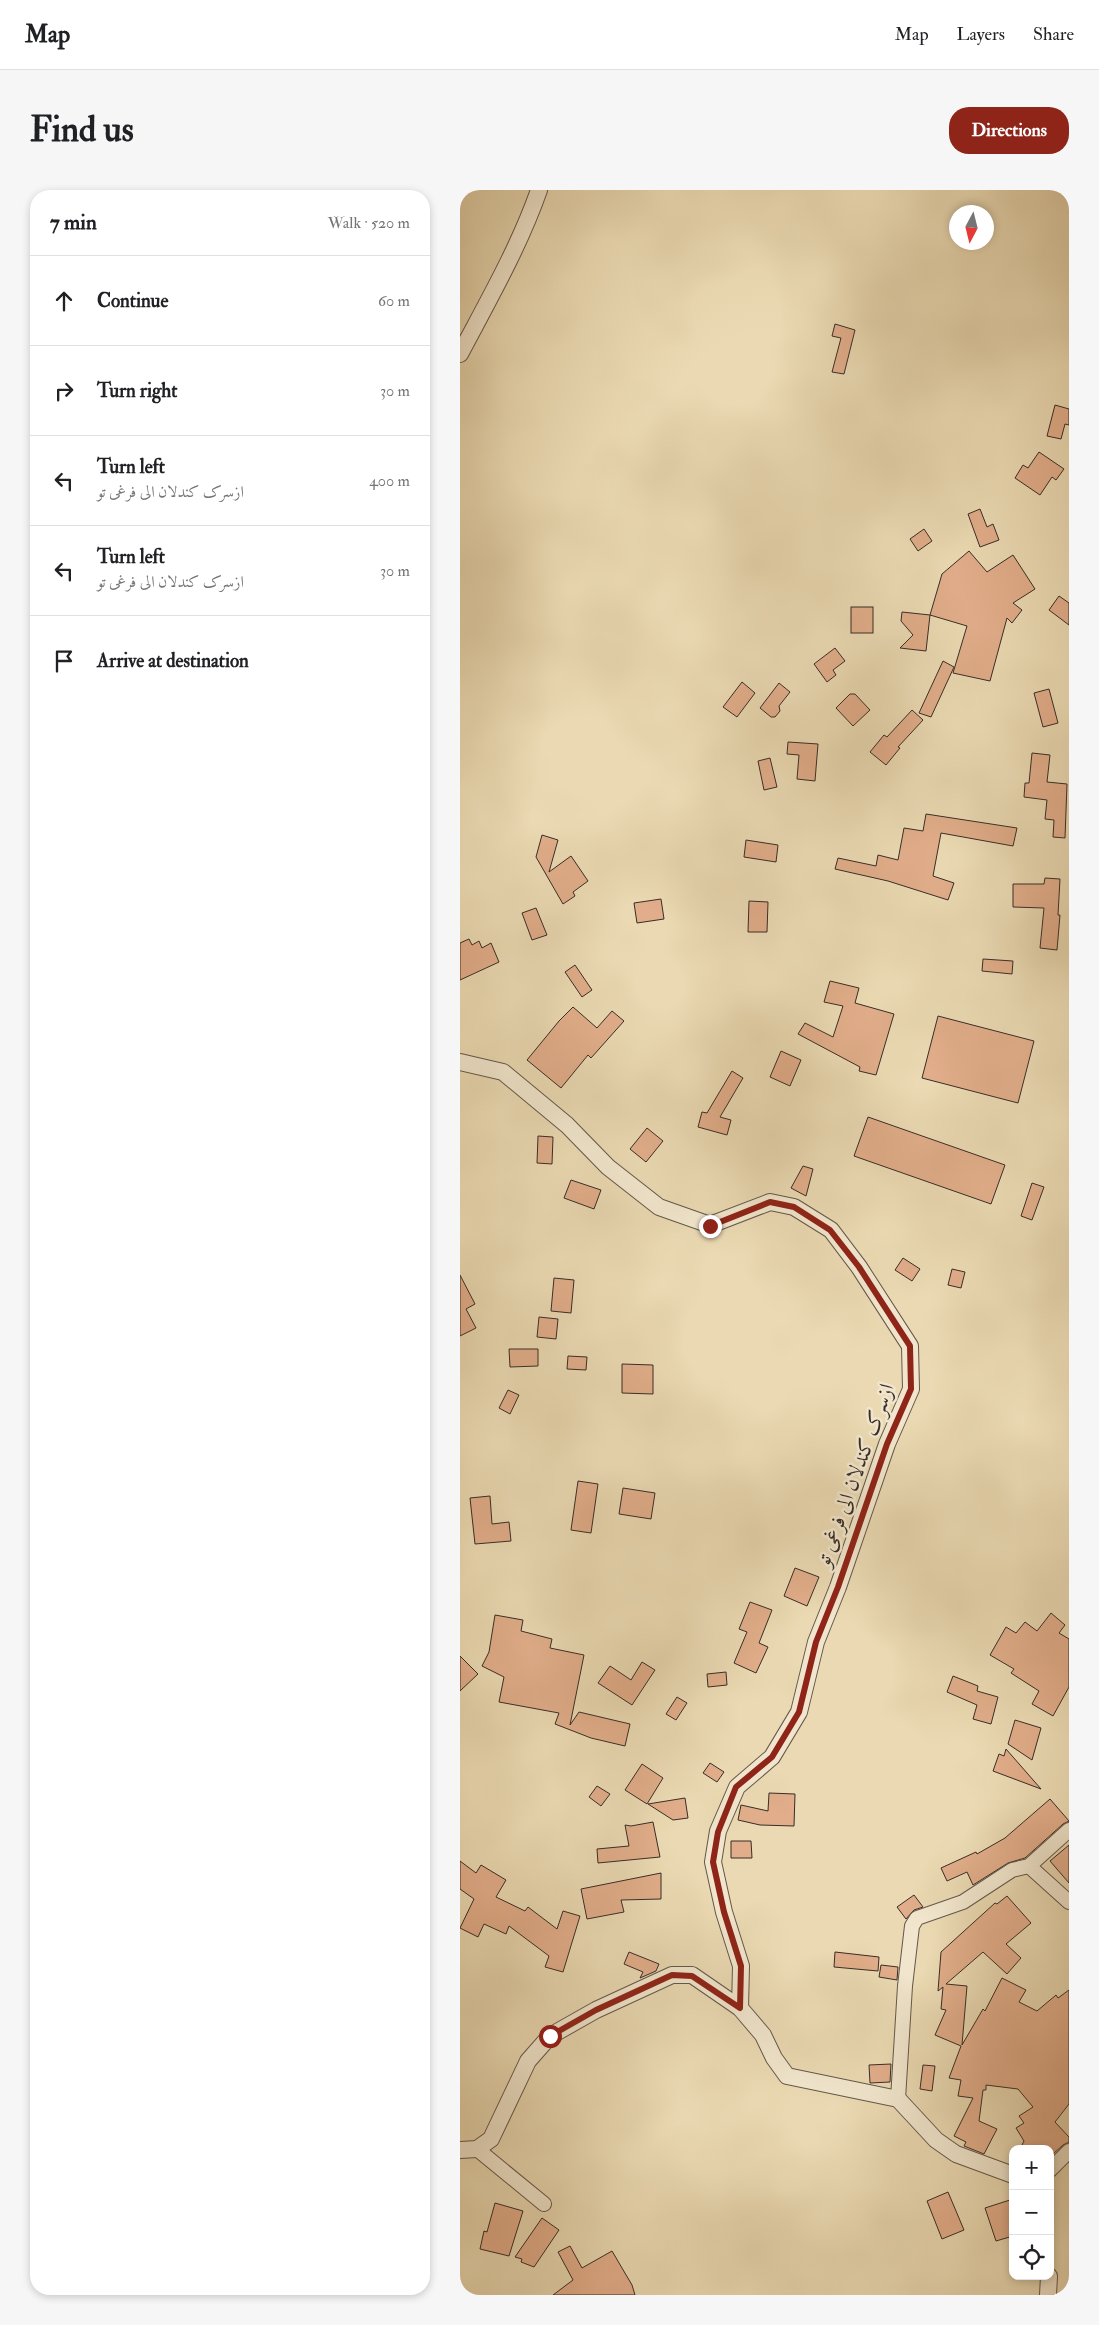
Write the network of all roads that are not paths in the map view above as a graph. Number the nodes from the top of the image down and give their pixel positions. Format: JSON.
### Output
{"nodes":[{"id":1,"x":539,"y":190,"type":"edge"},
{"id":2,"x":460,"y":354,"type":"edge"},
{"id":3,"x":460,"y":1062,"type":"edge"},
{"id":4,"x":1069,"y":1830,"type":"edge"},
{"id":5,"x":1029,"y":1866,"type":"junction"},
{"id":6,"x":1069,"y":1902,"type":"edge"},
{"id":7,"x":740,"y":2008,"type":"junction"},
{"id":8,"x":898,"y":2099,"type":"junction"},
{"id":9,"x":477,"y":2149,"type":"junction"},
{"id":10,"x":460,"y":2150,"type":"edge"},
{"id":11,"x":1069,"y":2151,"type":"edge"},
{"id":12,"x":1054,"y":2166,"type":"edge"},
{"id":13,"x":1009,"y":2174,"type":"edge"},
{"id":14,"x":544,"y":2204,"type":"dead end"},
{"id":15,"x":1049,"y":2280,"type":"edge"},
{"id":16,"x":1048,"y":2295,"type":"edge"}],
"edges":[{"from":1,"to":2,"type":"street"},
{"from":3,"to":7,"type":"street","name":"ازسرک کندلان الی فرغی تو"},
{"from":4,"to":5,"type":"street"},
{"from":5,"to":6,"type":"street"},
{"from":5,"to":8,"type":"street"},
{"from":7,"to":8,"type":"street"},
{"from":7,"to":9,"type":"street"},
{"from":8,"to":13,"type":"street"},
{"from":9,"to":10,"type":"street"},
{"from":9,"to":14,"type":"street"},
{"from":11,"to":12,"type":"street"},
{"from":15,"to":16,"type":"street"}]}
